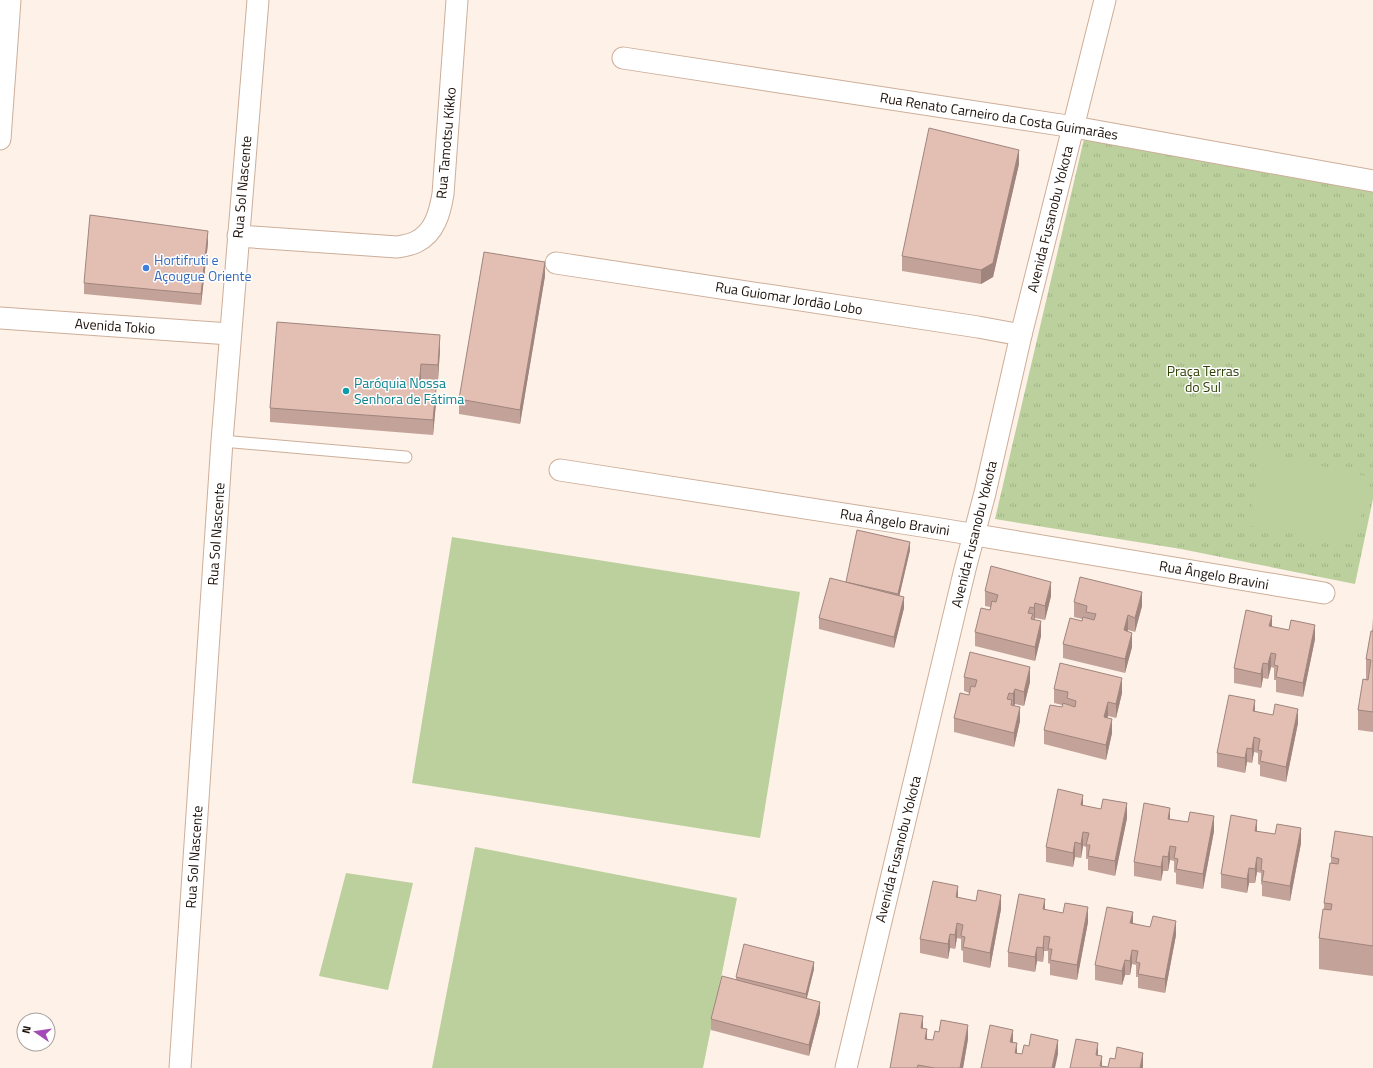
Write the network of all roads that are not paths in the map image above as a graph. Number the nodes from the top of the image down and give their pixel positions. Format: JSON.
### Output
{"nodes":[{"id":1,"x":10,"y":0,"type":"edge"},
{"id":2,"x":258,"y":0,"type":"edge"},
{"id":3,"x":457,"y":0,"type":"edge"},
{"id":4,"x":1105,"y":0,"type":"edge"},
{"id":5,"x":624,"y":58,"type":"dead end"},
{"id":6,"x":3,"y":59,"type":"edge"},
{"id":7,"x":1074,"y":126,"type":"junction"},
{"id":8,"x":0,"y":139,"type":"edge"},
{"id":9,"x":1373,"y":181,"type":"edge"},
{"id":10,"x":238,"y":236,"type":"junction"},
{"id":11,"x":556,"y":263,"type":"dead end"},
{"id":12,"x":0,"y":318,"type":"edge"},
{"id":13,"x":230,"y":334,"type":"junction"},
{"id":14,"x":1021,"y":335,"type":"junction"},
{"id":15,"x":222,"y":441,"type":"junction"},
{"id":16,"x":406,"y":457,"type":"dead end"},
{"id":17,"x":560,"y":470,"type":"dead end"},
{"id":18,"x":974,"y":535,"type":"junction"},
{"id":19,"x":1324,"y":593,"type":"dead end"},
{"id":20,"x":180,"y":1068,"type":"edge"},
{"id":21,"x":846,"y":1068,"type":"edge"}],
"edges":[{"from":1,"to":6,"type":"street"},
{"from":2,"to":10,"type":"street","name":"Rua Sol Nascente"},
{"from":3,"to":10,"type":"street","name":"Rua Tamotsu Kikko"},
{"from":4,"to":7,"type":"street","name":"Avenida Fusanobu Yokota"},
{"from":5,"to":7,"type":"street","name":"Rua Renato Carneiro da Costa Guimarães"},
{"from":6,"to":8,"type":"street"},
{"from":7,"to":9,"type":"street","name":"Rua Renato Carneiro da Costa Guimarães"},
{"from":7,"to":14,"type":"street","name":"Avenida Fusanobu Yokota"},
{"from":10,"to":13,"type":"street","name":"Rua Sol Nascente"},
{"from":11,"to":14,"type":"street","name":"Rua Guiomar Jordão Lobo"},
{"from":12,"to":13,"type":"street","name":"Avenida Tokio"},
{"from":13,"to":15,"type":"street","name":"Rua Sol Nascente"},
{"from":14,"to":18,"type":"street","name":"Avenida Fusanobu Yokota"},
{"from":15,"to":16,"type":"lane"},
{"from":15,"to":20,"type":"street","name":"Rua Sol Nascente"},
{"from":17,"to":18,"type":"street","name":"Rua Ângelo Bravini"},
{"from":18,"to":19,"type":"street","name":"Rua Ângelo Bravini"},
{"from":18,"to":21,"type":"street","name":"Avenida Fusanobu Yokota"}]}
